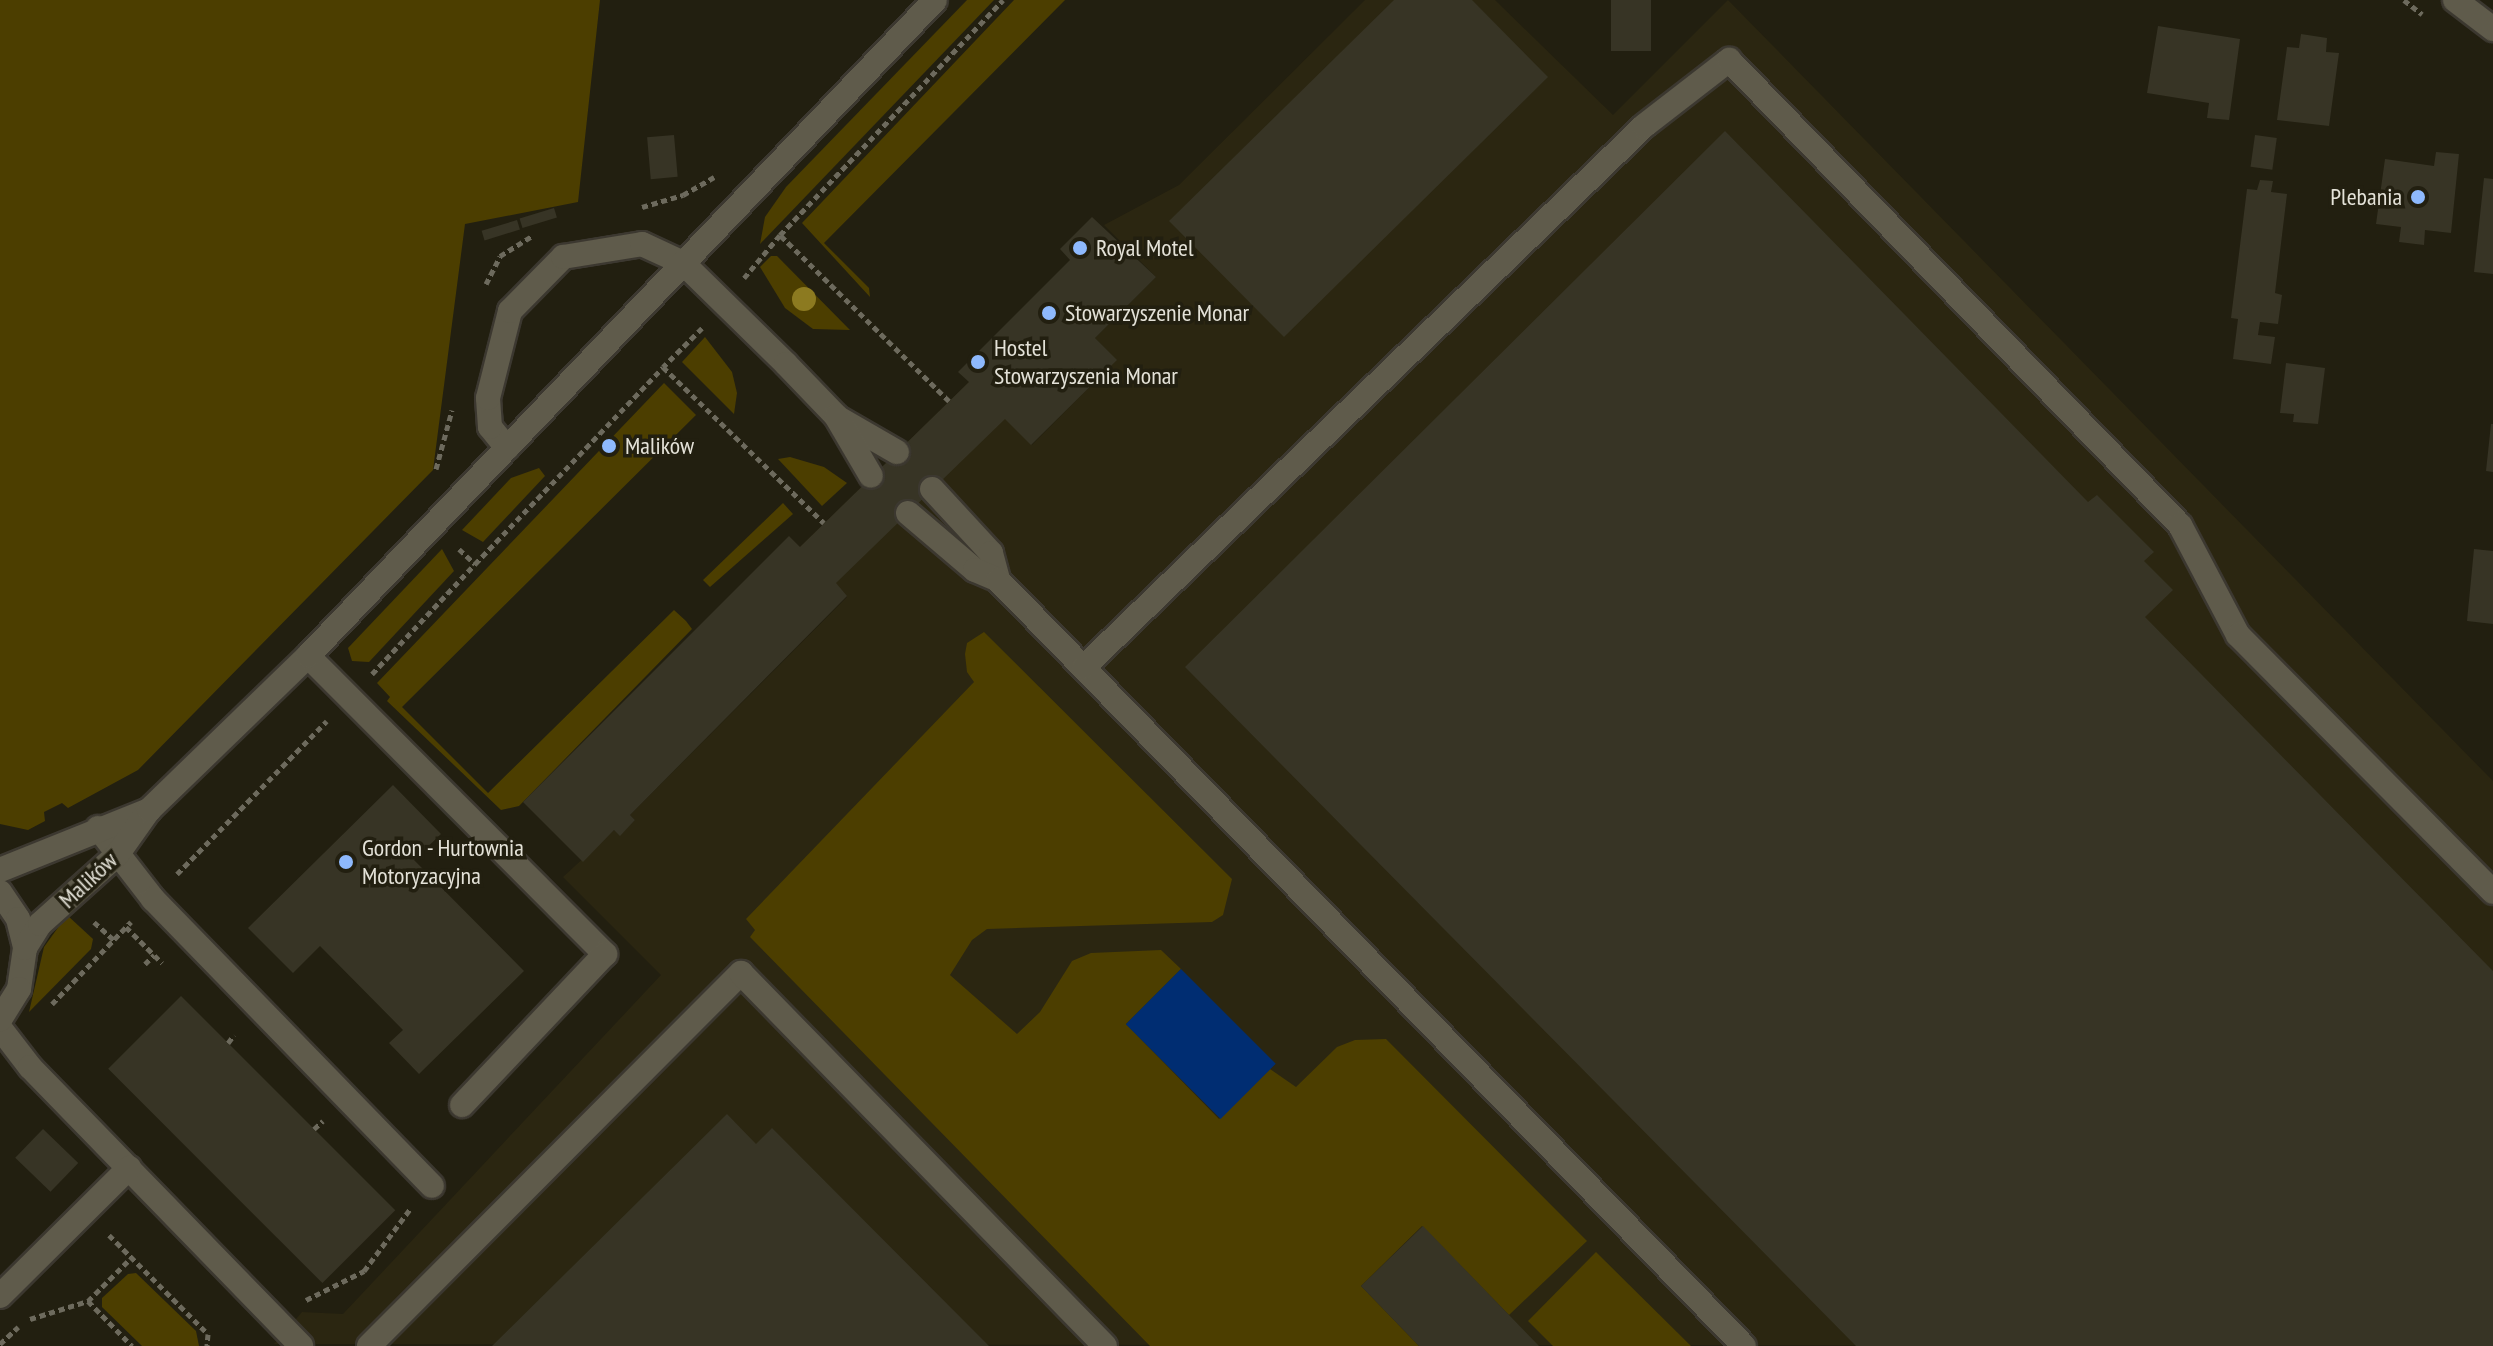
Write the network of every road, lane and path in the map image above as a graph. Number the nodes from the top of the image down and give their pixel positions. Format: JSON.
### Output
{"nodes":[{"id":1,"x":935,"y":0,"type":"edge"},
{"id":2,"x":1003,"y":0,"type":"edge"},
{"id":3,"x":2455,"y":0,"type":"edge"},
{"id":4,"x":2493,"y":29,"type":"edge"},
{"id":5,"x":780,"y":235,"type":"junction"},
{"id":6,"x":683,"y":263,"type":"junction"},
{"id":7,"x":724,"y":304,"type":"junction"},
{"id":8,"x":663,"y":367,"type":"junction"},
{"id":9,"x":949,"y":401,"type":"dead end"},
{"id":10,"x":836,"y":416,"type":"junction"},
{"id":11,"x":507,"y":448,"type":"junction"},
{"id":12,"x":897,"y":452,"type":"dead end"},
{"id":13,"x":871,"y":476,"type":"dead end"},
{"id":14,"x":932,"y":489,"type":"dead end"},
{"id":15,"x":908,"y":513,"type":"dead end"},
{"id":16,"x":824,"y":523,"type":"dead end"},
{"id":17,"x":452,"y":542,"type":"dead end"},
{"id":18,"x":475,"y":564,"type":"junction"},
{"id":19,"x":998,"y":580,"type":"junction"},
{"id":20,"x":308,"y":656,"type":"junction"},
{"id":21,"x":1084,"y":667,"type":"junction"},
{"id":22,"x":349,"y":698,"type":"junction"},
{"id":23,"x":149,"y":810,"type":"junction"},
{"id":24,"x":98,"y":828,"type":"junction"},
{"id":25,"x":117,"y":855,"type":"junction"},
{"id":26,"x":0,"y":870,"type":"edge"},
{"id":27,"x":0,"y":892,"type":"edge"},
{"id":28,"x":2493,"y":892,"type":"edge"},
{"id":29,"x":153,"y":899,"type":"junction"},
{"id":30,"x":25,"y":948,"type":"junction"},
{"id":31,"x":154,"y":955,"type":"dead end"},
{"id":32,"x":145,"y":964,"type":"dead end"},
{"id":33,"x":48,"y":1009,"type":"dead end"},
{"id":34,"x":0,"y":1019,"type":"edge"},
{"id":35,"x":0,"y":1028,"type":"edge"},
{"id":36,"x":230,"y":1031,"type":"dead end"},
{"id":37,"x":228,"y":1043,"type":"dead end"},
{"id":38,"x":462,"y":1105,"type":"dead end"},
{"id":39,"x":129,"y":1168,"type":"junction"},
{"id":40,"x":426,"y":1191,"type":"joint"},
{"id":41,"x":87,"y":1211,"type":"junction"},
{"id":42,"x":131,"y":1258,"type":"junction"},
{"id":43,"x":0,"y":1296,"type":"edge"},
{"id":44,"x":88,"y":1301,"type":"junction"},
{"id":45,"x":272,"y":1317,"type":"junction"},
{"id":46,"x":0,"y":1344,"type":"edge"},
{"id":47,"x":132,"y":1346,"type":"edge"},
{"id":48,"x":207,"y":1346,"type":"edge"},
{"id":49,"x":301,"y":1346,"type":"edge"},
{"id":50,"x":369,"y":1346,"type":"edge"},
{"id":51,"x":1105,"y":1346,"type":"edge"},
{"id":52,"x":1744,"y":1346,"type":"edge"}],
"edges":[{"from":1,"to":6,"type":"street","name":"Malików"},
{"from":2,"to":5,"type":"path"},
{"from":3,"to":4,"type":"street"},
{"from":5,"to":7,"type":"path"},
{"from":5,"to":9,"type":"path"},
{"from":6,"to":7,"type":"street"},
{"from":6,"to":11,"type":"street","name":"Malików"},
{"from":6,"to":11,"type":"street"},
{"from":7,"to":8,"type":"path"},
{"from":7,"to":10,"type":"street"},
{"from":8,"to":16,"type":"path"},
{"from":8,"to":18,"type":"path"},
{"from":10,"to":12,"type":"street"},
{"from":10,"to":13,"type":"street"},
{"from":11,"to":20,"type":"street","name":"Malików"},
{"from":14,"to":19,"type":"street"},
{"from":15,"to":19,"type":"street"},
{"from":17,"to":18,"type":"path"},
{"from":18,"to":22,"type":"path"},
{"from":19,"to":21,"type":"street"},
{"from":20,"to":22,"type":"street"},
{"from":20,"to":23,"type":"street","name":"Malików"},
{"from":21,"to":28,"type":"street"},
{"from":21,"to":52,"type":"street"},
{"from":22,"to":29,"type":"path"},
{"from":22,"to":38,"type":"street"},
{"from":23,"to":24,"type":"street","name":"Malików"},
{"from":23,"to":25,"type":"street","name":"Malików"},
{"from":24,"to":25,"type":"street"},
{"from":24,"to":26,"type":"street","name":"Malików"},
{"from":25,"to":29,"type":"street"},
{"from":25,"to":30,"type":"street","name":"Malików"},
{"from":27,"to":30,"type":"street"},
{"from":29,"to":33,"type":"path"},
{"from":29,"to":40,"type":"street"},
{"from":30,"to":34,"type":"street"},
{"from":31,"to":32,"type":"path"},
{"from":35,"to":39,"type":"street"},
{"from":36,"to":37,"type":"path"},
{"from":39,"to":41,"type":"street"},
{"from":39,"to":45,"type":"street"},
{"from":40,"to":45,"type":"path"},
{"from":41,"to":42,"type":"path"},
{"from":41,"to":43,"type":"street"},
{"from":42,"to":44,"type":"path"},
{"from":42,"to":48,"type":"path"},
{"from":44,"to":46,"type":"path"},
{"from":44,"to":47,"type":"path"},
{"from":45,"to":49,"type":"street"},
{"from":50,"to":51,"type":"street"}]}
